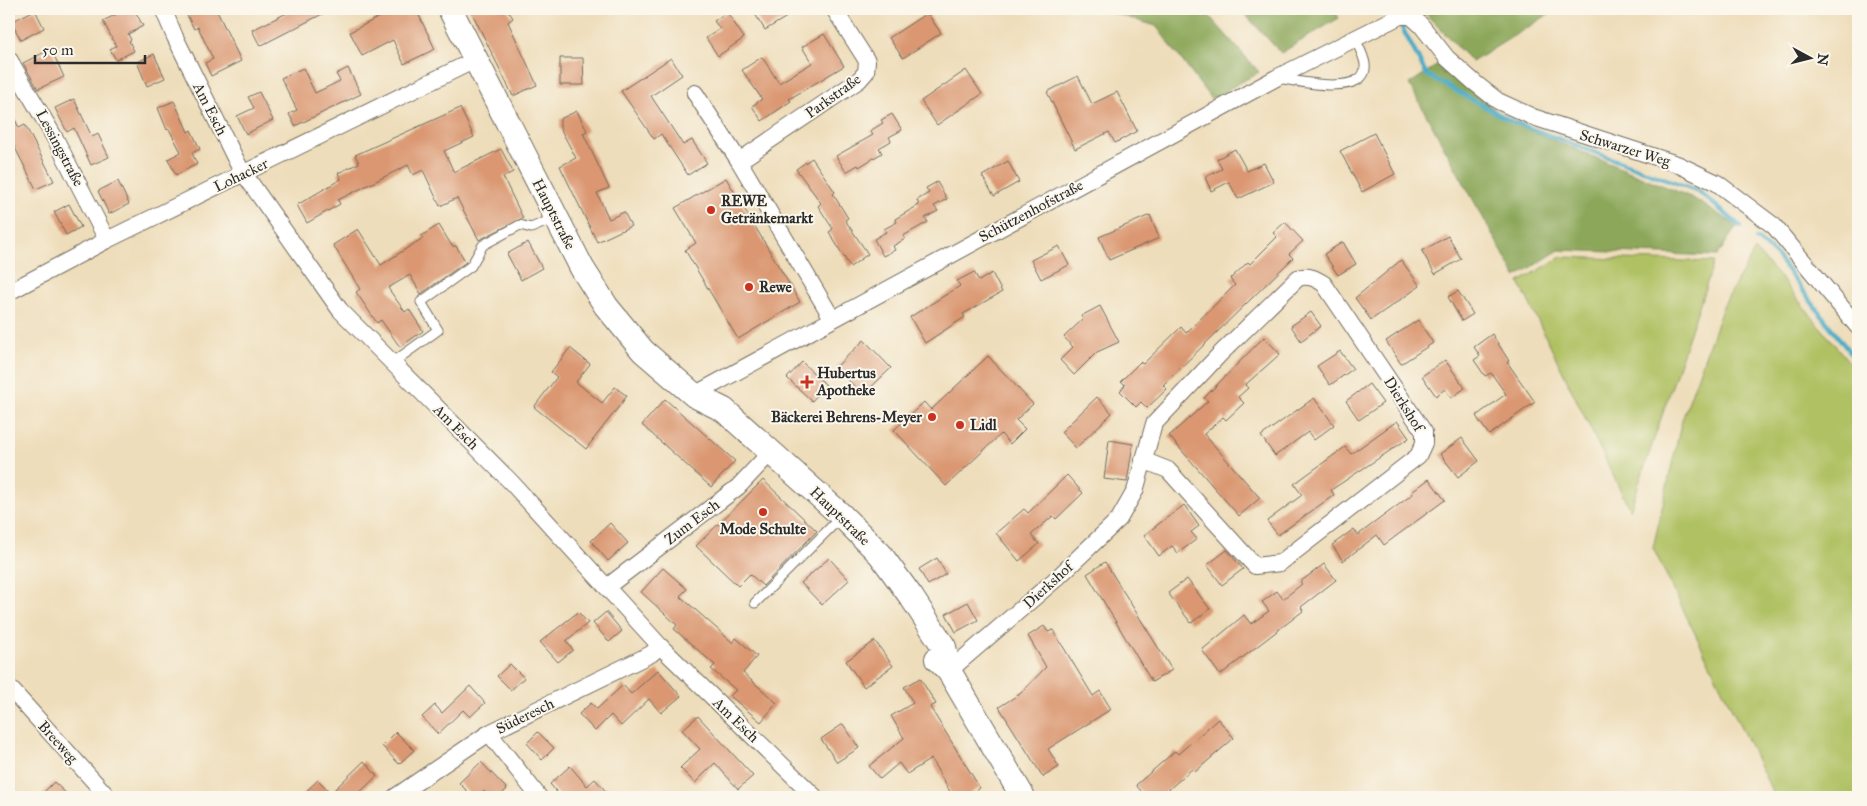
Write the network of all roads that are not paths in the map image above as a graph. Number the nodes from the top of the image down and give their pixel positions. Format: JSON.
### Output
{"nodes":[{"id":1,"x":163,"y":9,"type":"edge"},
{"id":2,"x":450,"y":9,"type":"edge"},
{"id":3,"x":834,"y":9,"type":"edge"},
{"id":4,"x":1371,"y":32,"type":"joint"},
{"id":5,"x":1355,"y":39,"type":"junction"},
{"id":6,"x":9,"y":59,"type":"edge"},
{"id":7,"x":476,"y":60,"type":"junction"},
{"id":8,"x":1276,"y":78,"type":"junction"},
{"id":9,"x":695,"y":93,"type":"dead end"},
{"id":10,"x":739,"y":161,"type":"junction"},
{"id":11,"x":244,"y":174,"type":"junction"},
{"id":12,"x":555,"y":218,"type":"junction"},
{"id":13,"x":107,"y":240,"type":"junction"},
{"id":14,"x":9,"y":292,"type":"edge"},
{"id":15,"x":832,"y":318,"type":"junction"},
{"id":16,"x":1858,"y":328,"type":"edge"},
{"id":17,"x":392,"y":362,"type":"junction"},
{"id":18,"x":694,"y":394,"type":"junction"},
{"id":19,"x":767,"y":457,"type":"junction"},
{"id":20,"x":1143,"y":460,"type":"junction"},
{"id":21,"x":838,"y":520,"type":"junction"},
{"id":22,"x":608,"y":586,"type":"junction"},
{"id":23,"x":755,"y":603,"type":"dead end"},
{"id":24,"x":660,"y":646,"type":"junction"},
{"id":25,"x":948,"y":671,"type":"junction"},
{"id":26,"x":9,"y":687,"type":"edge"},
{"id":27,"x":489,"y":733,"type":"junction"},
{"id":28,"x":103,"y":796,"type":"edge"},
{"id":29,"x":395,"y":797,"type":"edge"},
{"id":30,"x":539,"y":797,"type":"edge"},
{"id":31,"x":815,"y":797,"type":"edge"},
{"id":32,"x":1023,"y":797,"type":"edge"}],
"edges":[{"from":1,"to":11,"type":"street","name":"Am Esch"},
{"from":2,"to":7,"type":"main road","name":"Hauptstraße"},
{"from":3,"to":10,"type":"street","name":"Parkstraße"},
{"from":4,"to":5,"type":"street","name":"Schützenhofstraße"},
{"from":4,"to":16,"type":"street","name":"Schwarzer Weg"},
{"from":5,"to":8,"type":"street","name":"Schützenhofstraße"},
{"from":5,"to":8,"type":"lane"},
{"from":6,"to":13,"type":"street","name":"Lessingstraße"},
{"from":7,"to":11,"type":"street","name":"Lohacker"},
{"from":7,"to":12,"type":"main road","name":"Hauptstraße"},
{"from":8,"to":15,"type":"street","name":"Schützenhofstraße"},
{"from":9,"to":10,"type":"street"},
{"from":10,"to":15,"type":"street"},
{"from":11,"to":13,"type":"street","name":"Lohacker"},
{"from":11,"to":17,"type":"street","name":"Am Esch"},
{"from":12,"to":17,"type":"lane"},
{"from":12,"to":18,"type":"main road","name":"Hauptstraße"},
{"from":13,"to":14,"type":"street","name":"Lohacker"},
{"from":15,"to":18,"type":"street","name":"Schützenhofstraße"},
{"from":17,"to":22,"type":"street","name":"Am Esch"},
{"from":18,"to":19,"type":"main road","name":"Hauptstraße"},
{"from":19,"to":21,"type":"main road","name":"Hauptstraße"},
{"from":19,"to":22,"type":"street","name":"Zum Esch"},
{"from":20,"to":20,"type":"street","name":"Dierkshof"},
{"from":20,"to":25,"type":"street","name":"Dierkshof"},
{"from":21,"to":23,"type":"lane"},
{"from":21,"to":25,"type":"main road","name":"Hauptstraße"},
{"from":22,"to":24,"type":"street","name":"Am Esch"},
{"from":24,"to":27,"type":"street","name":"Süderesch"},
{"from":24,"to":31,"type":"street","name":"Am Esch"},
{"from":25,"to":32,"type":"main road","name":"Hauptstraße"},
{"from":26,"to":28,"type":"street","name":"Breeweg"},
{"from":27,"to":29,"type":"street","name":"Süderesch"},
{"from":27,"to":30,"type":"street"}]}
